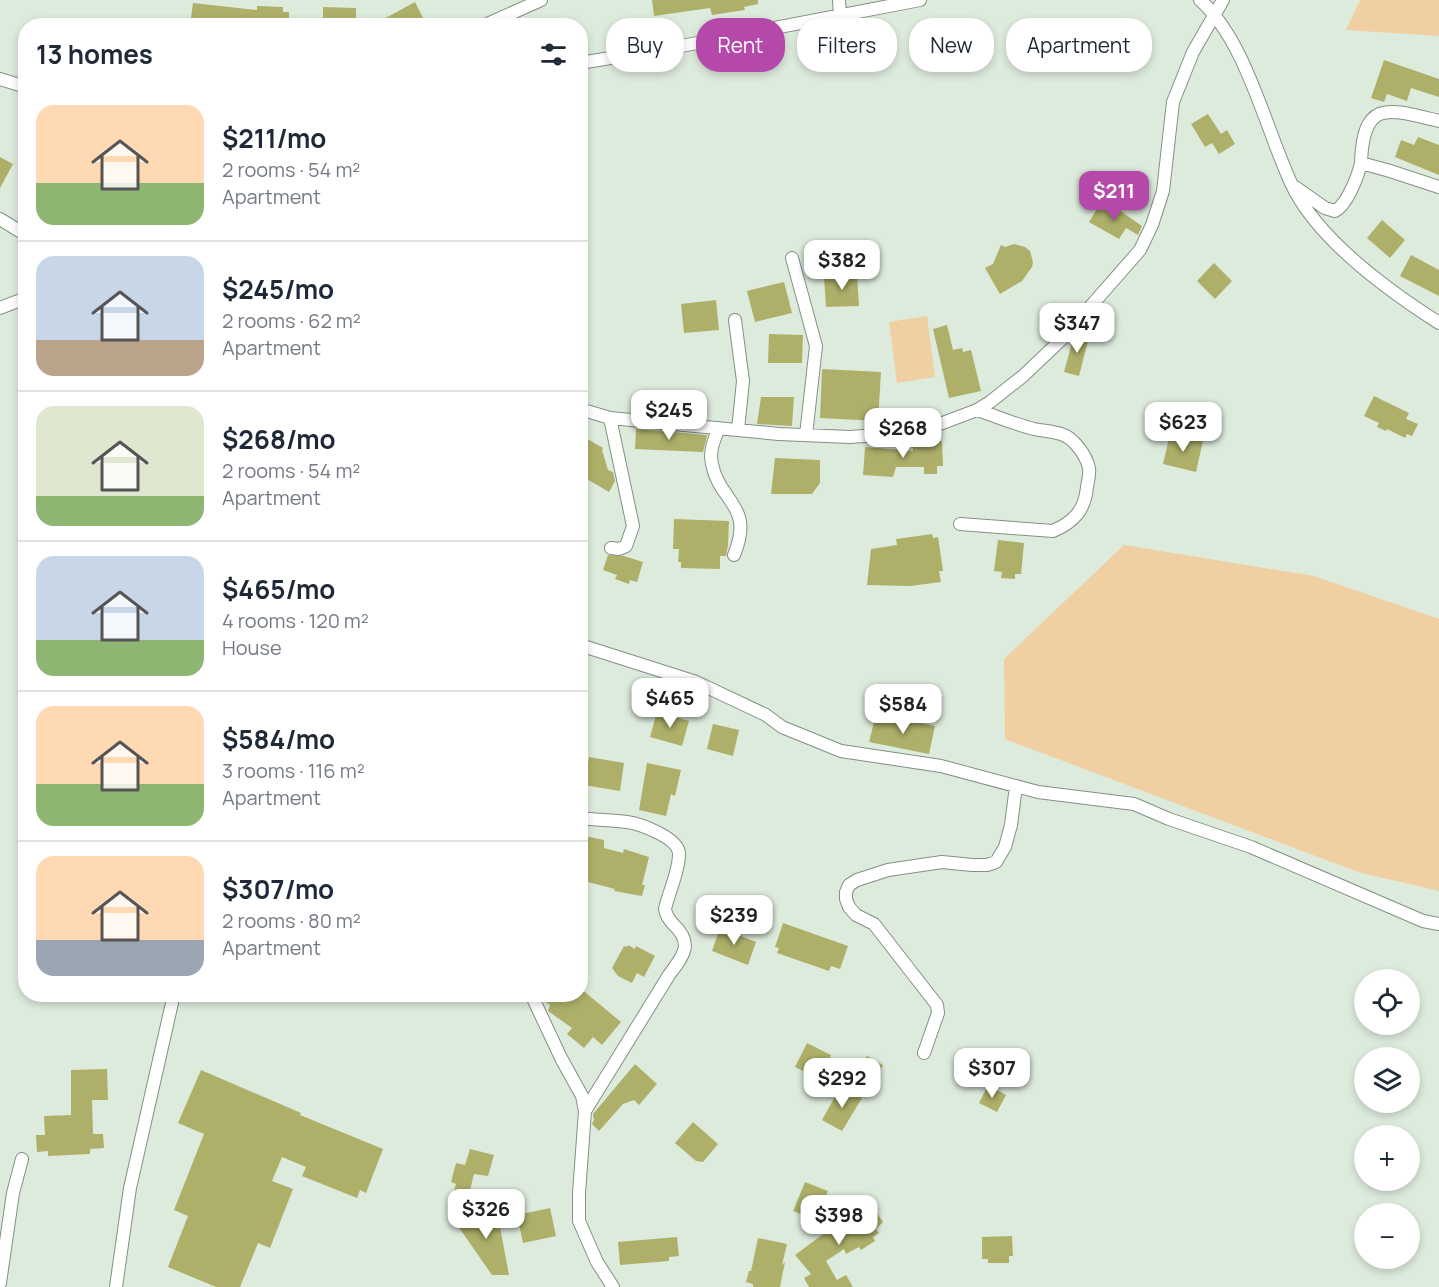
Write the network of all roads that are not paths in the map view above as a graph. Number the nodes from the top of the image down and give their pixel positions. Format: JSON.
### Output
{"nodes":[{"id":1,"x":541,"y":0,"type":"edge"},
{"id":2,"x":839,"y":0,"type":"edge"},
{"id":3,"x":920,"y":0,"type":"edge"},
{"id":4,"x":1200,"y":0,"type":"edge"},
{"id":5,"x":1223,"y":0,"type":"edge"},
{"id":6,"x":1215,"y":14,"type":"junction"},
{"id":7,"x":840,"y":16,"type":"junction"},
{"id":8,"x":501,"y":18,"type":"edge"},
{"id":9,"x":588,"y":62,"type":"edge"},
{"id":10,"x":0,"y":79,"type":"edge"},
{"id":11,"x":18,"y":85,"type":"edge"},
{"id":12,"x":1439,"y":121,"type":"edge"},
{"id":13,"x":1361,"y":163,"type":"junction"},
{"id":14,"x":1291,"y":185,"type":"junction"},
{"id":15,"x":1439,"y":187,"type":"edge"},
{"id":16,"x":0,"y":219,"type":"edge"},
{"id":17,"x":18,"y":230,"type":"edge"},
{"id":18,"x":792,"y":258,"type":"dead end"},
{"id":19,"x":18,"y":301,"type":"edge"},
{"id":20,"x":0,"y":308,"type":"edge"},
{"id":21,"x":735,"y":320,"type":"dead end"},
{"id":22,"x":1439,"y":323,"type":"edge"},
{"id":23,"x":977,"y":410,"type":"junction"},
{"id":24,"x":588,"y":411,"type":"edge"},
{"id":25,"x":610,"y":418,"type":"junction"},
{"id":26,"x":719,"y":428,"type":"junction"},
{"id":27,"x":738,"y":430,"type":"junction"},
{"id":28,"x":806,"y":435,"type":"junction"},
{"id":29,"x":960,"y":524,"type":"dead end"},
{"id":30,"x":611,"y":548,"type":"dead end"},
{"id":31,"x":734,"y":555,"type":"dead end"},
{"id":32,"x":588,"y":648,"type":"edge"},
{"id":33,"x":1016,"y":786,"type":"junction"},
{"id":34,"x":588,"y":819,"type":"edge"},
{"id":35,"x":1439,"y":924,"type":"edge"},
{"id":36,"x":535,"y":1002,"type":"edge"},
{"id":37,"x":172,"y":1003,"type":"dead end"},
{"id":38,"x":924,"y":1053,"type":"dead end"},
{"id":39,"x":585,"y":1111,"type":"junction"},
{"id":40,"x":22,"y":1159,"type":"dead end"},
{"id":41,"x":0,"y":1283,"type":"edge"},
{"id":42,"x":116,"y":1287,"type":"edge"},
{"id":43,"x":614,"y":1287,"type":"edge"}],
"edges":[{"from":1,"to":8,"type":"street"},
{"from":2,"to":7,"type":"street"},
{"from":3,"to":7,"type":"street"},
{"from":4,"to":6,"type":"street"},
{"from":5,"to":6,"type":"street"},
{"from":6,"to":14,"type":"street"},
{"from":6,"to":23,"type":"street"},
{"from":7,"to":9,"type":"street"},
{"from":10,"to":11,"type":"street"},
{"from":12,"to":13,"type":"street"},
{"from":13,"to":14,"type":"street"},
{"from":13,"to":15,"type":"street"},
{"from":14,"to":22,"type":"street"},
{"from":16,"to":17,"type":"street"},
{"from":18,"to":28,"type":"street"},
{"from":19,"to":20,"type":"street"},
{"from":21,"to":27,"type":"street"},
{"from":23,"to":28,"type":"street"},
{"from":23,"to":29,"type":"street"},
{"from":24,"to":25,"type":"street"},
{"from":25,"to":26,"type":"street"},
{"from":25,"to":30,"type":"street"},
{"from":26,"to":27,"type":"street"},
{"from":26,"to":31,"type":"street"},
{"from":27,"to":28,"type":"street"},
{"from":32,"to":33,"type":"street"},
{"from":33,"to":35,"type":"street"},
{"from":33,"to":38,"type":"street"},
{"from":34,"to":39,"type":"street"},
{"from":36,"to":39,"type":"street"},
{"from":37,"to":42,"type":"street"},
{"from":39,"to":43,"type":"street"},
{"from":40,"to":41,"type":"street"}]}
